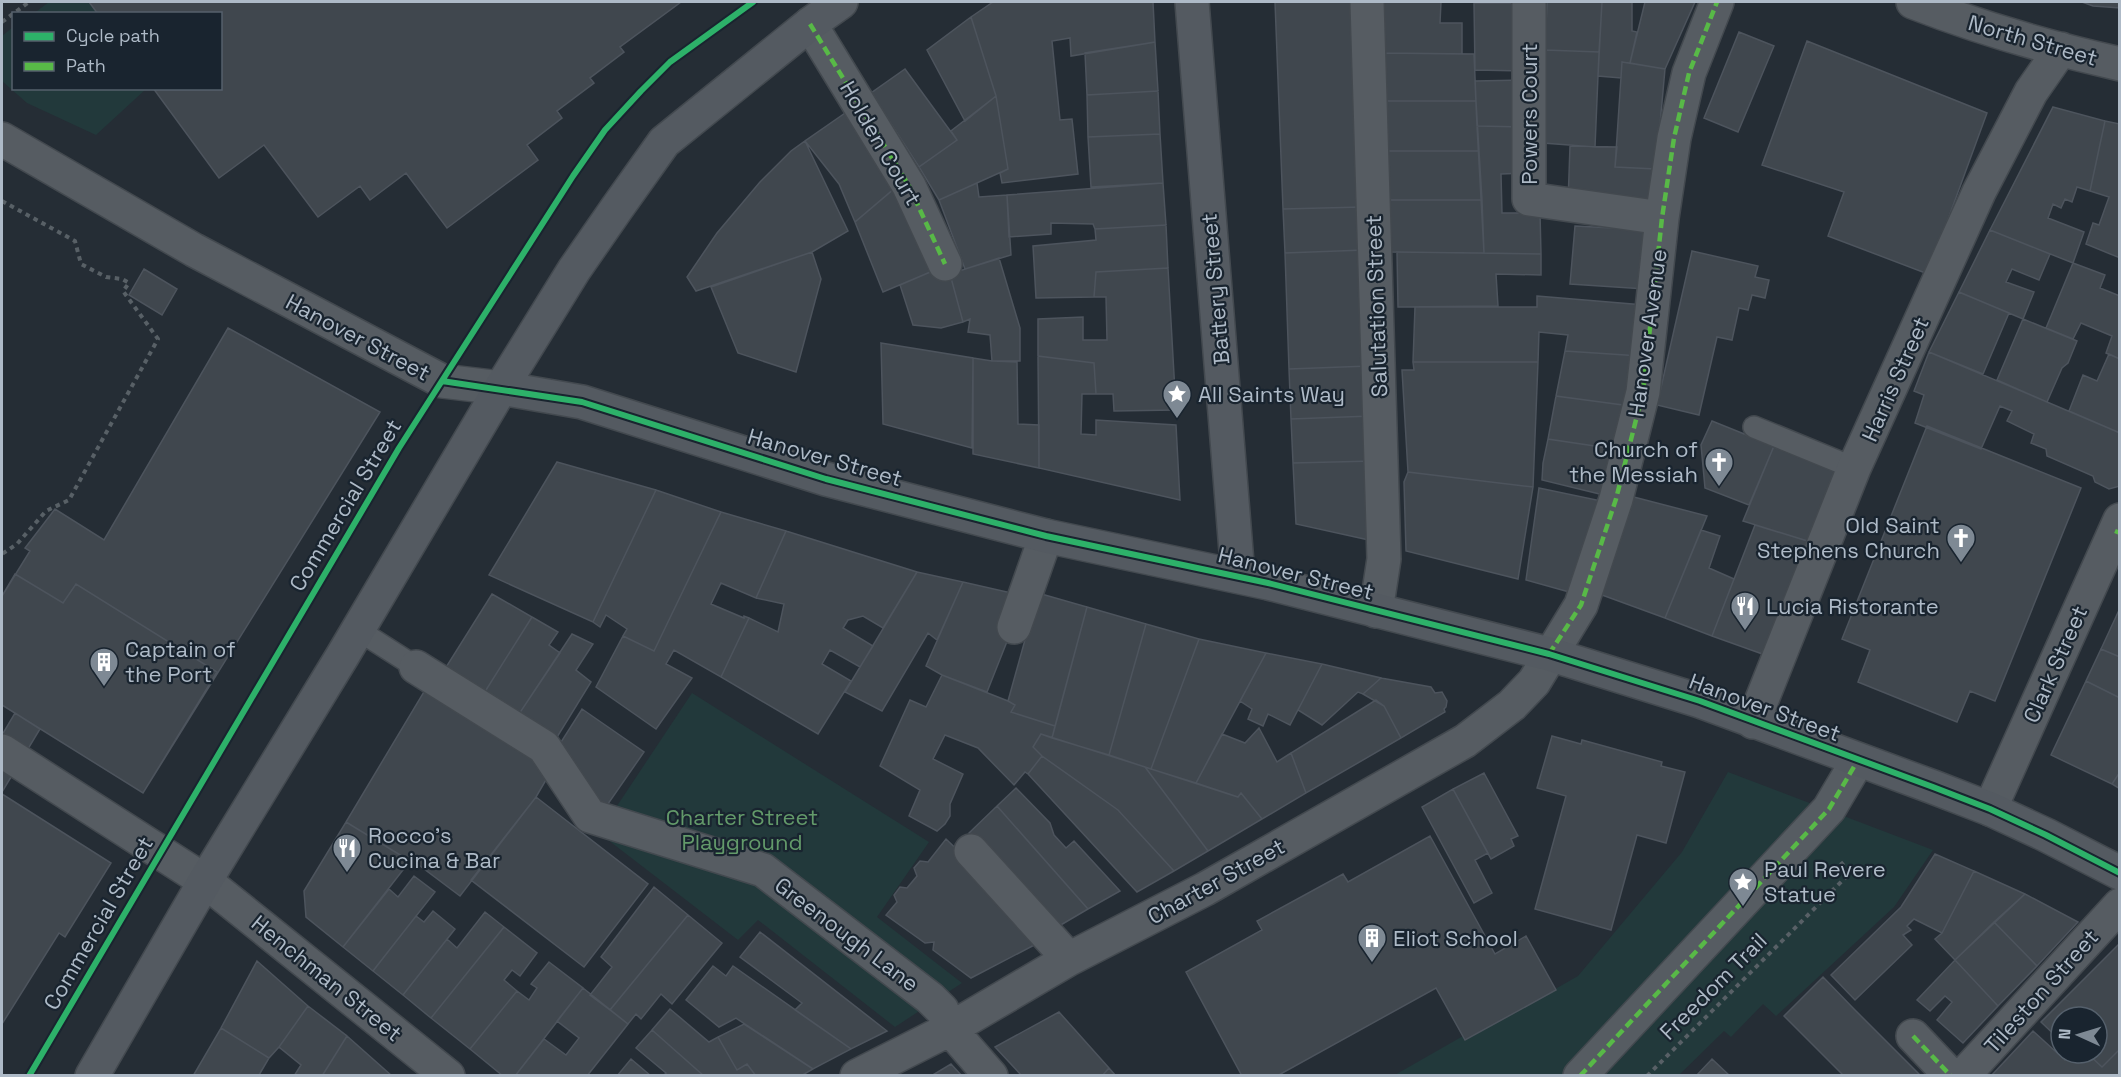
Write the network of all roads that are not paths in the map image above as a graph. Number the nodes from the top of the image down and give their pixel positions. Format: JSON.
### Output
{"nodes":[{"id":1,"x":841,"y":2,"type":"edge"},
{"id":2,"x":1192,"y":2,"type":"edge"},
{"id":3,"x":1367,"y":2,"type":"edge"},
{"id":4,"x":1529,"y":2,"type":"edge"},
{"id":5,"x":1717,"y":2,"type":"edge"},
{"id":6,"x":1913,"y":2,"type":"edge"},
{"id":7,"x":810,"y":24,"type":"junction"},
{"id":8,"x":2061,"y":49,"type":"junction"},
{"id":9,"x":2120,"y":64,"type":"edge"},
{"id":10,"x":2,"y":139,"type":"edge"},
{"id":11,"x":1662,"y":218,"type":"junction"},
{"id":12,"x":945,"y":264,"type":"dead end"},
{"id":13,"x":501,"y":388,"type":"junction"},
{"id":14,"x":1754,"y":427,"type":"dead end"},
{"id":15,"x":1854,"y":468,"type":"junction"},
{"id":16,"x":2118,"y":528,"type":"edge"},
{"id":17,"x":1046,"y":536,"type":"junction"},
{"id":18,"x":1238,"y":576,"type":"junction"},
{"id":19,"x":1376,"y":611,"type":"junction"},
{"id":20,"x":1014,"y":627,"type":"dead end"},
{"id":21,"x":358,"y":630,"type":"junction"},
{"id":22,"x":1549,"y":654,"type":"junction"},
{"id":23,"x":416,"y":667,"type":"joint"},
{"id":24,"x":1753,"y":722,"type":"junction"},
{"id":25,"x":2,"y":751,"type":"edge"},
{"id":26,"x":1858,"y":760,"type":"junction"},
{"id":27,"x":1990,"y":809,"type":"junction"},
{"id":28,"x":971,"y":851,"type":"dead end"},
{"id":29,"x":2120,"y":873,"type":"edge"},
{"id":30,"x":205,"y":881,"type":"junction"},
{"id":31,"x":2120,"y":905,"type":"edge"},
{"id":32,"x":1069,"y":959,"type":"junction"},
{"id":33,"x":946,"y":1020,"type":"junction"},
{"id":34,"x":1913,"y":1036,"type":"dead end"},
{"id":35,"x":93,"y":1076,"type":"edge"},
{"id":36,"x":448,"y":1076,"type":"edge"},
{"id":37,"x":857,"y":1076,"type":"edge"},
{"id":38,"x":991,"y":1076,"type":"edge"},
{"id":39,"x":1580,"y":1076,"type":"edge"},
{"id":40,"x":1951,"y":1076,"type":"edge"},
{"id":41,"x":1963,"y":1076,"type":"edge"}],
"edges":[{"from":1,"to":7,"type":"main road"},
{"from":2,"to":18,"type":"main road","name":"Battery Street"},
{"from":3,"to":19,"type":"street","name":"Salutation Street"},
{"from":4,"to":11,"type":"street","name":"Powers Court"},
{"from":5,"to":11,"type":"street","name":"Hanover Avenue"},
{"from":6,"to":8,"type":"street","name":"North Street"},
{"from":7,"to":12,"type":"street","name":"Holden Court"},
{"from":7,"to":13,"type":"main road"},
{"from":8,"to":9,"type":"street","name":"North Street"},
{"from":8,"to":15,"type":"street","name":"Harris Street"},
{"from":10,"to":13,"type":"street","name":"Hanover Street"},
{"from":11,"to":22,"type":"street","name":"Hanover Avenue"},
{"from":13,"to":17,"type":"main road","name":"Hanover Street"},
{"from":13,"to":21,"type":"main road"},
{"from":14,"to":15,"type":"lane"},
{"from":15,"to":24,"type":"street","name":"Harris Street"},
{"from":16,"to":27,"type":"street","name":"Clark Street"},
{"from":17,"to":18,"type":"main road","name":"Hanover Street"},
{"from":17,"to":20,"type":"street"},
{"from":18,"to":19,"type":"main road","name":"Hanover Street"},
{"from":19,"to":22,"type":"main road","name":"Hanover Street"},
{"from":21,"to":23,"type":"lane","name":"Greenough Lane"},
{"from":21,"to":30,"type":"main road"},
{"from":22,"to":24,"type":"main road","name":"Hanover Street"},
{"from":22,"to":32,"type":"street","name":"Charter Street"},
{"from":23,"to":33,"type":"street","name":"Greenough Lane"},
{"from":24,"to":26,"type":"main road","name":"Hanover Street"},
{"from":25,"to":30,"type":"street","name":"Henchman Street"},
{"from":26,"to":27,"type":"main road","name":"Hanover Street"},
{"from":26,"to":39,"type":"street"},
{"from":27,"to":29,"type":"main road","name":"Hanover Street"},
{"from":28,"to":32,"type":"street"},
{"from":30,"to":35,"type":"main road"},
{"from":30,"to":36,"type":"street","name":"Henchman Street"},
{"from":31,"to":41,"type":"street","name":"Tileston Street"},
{"from":32,"to":33,"type":"street","name":"Charter Street"},
{"from":33,"to":37,"type":"street","name":"Charter Street"},
{"from":33,"to":38,"type":"street","name":"Greenough Lane"},
{"from":34,"to":40,"type":"street"}]}
